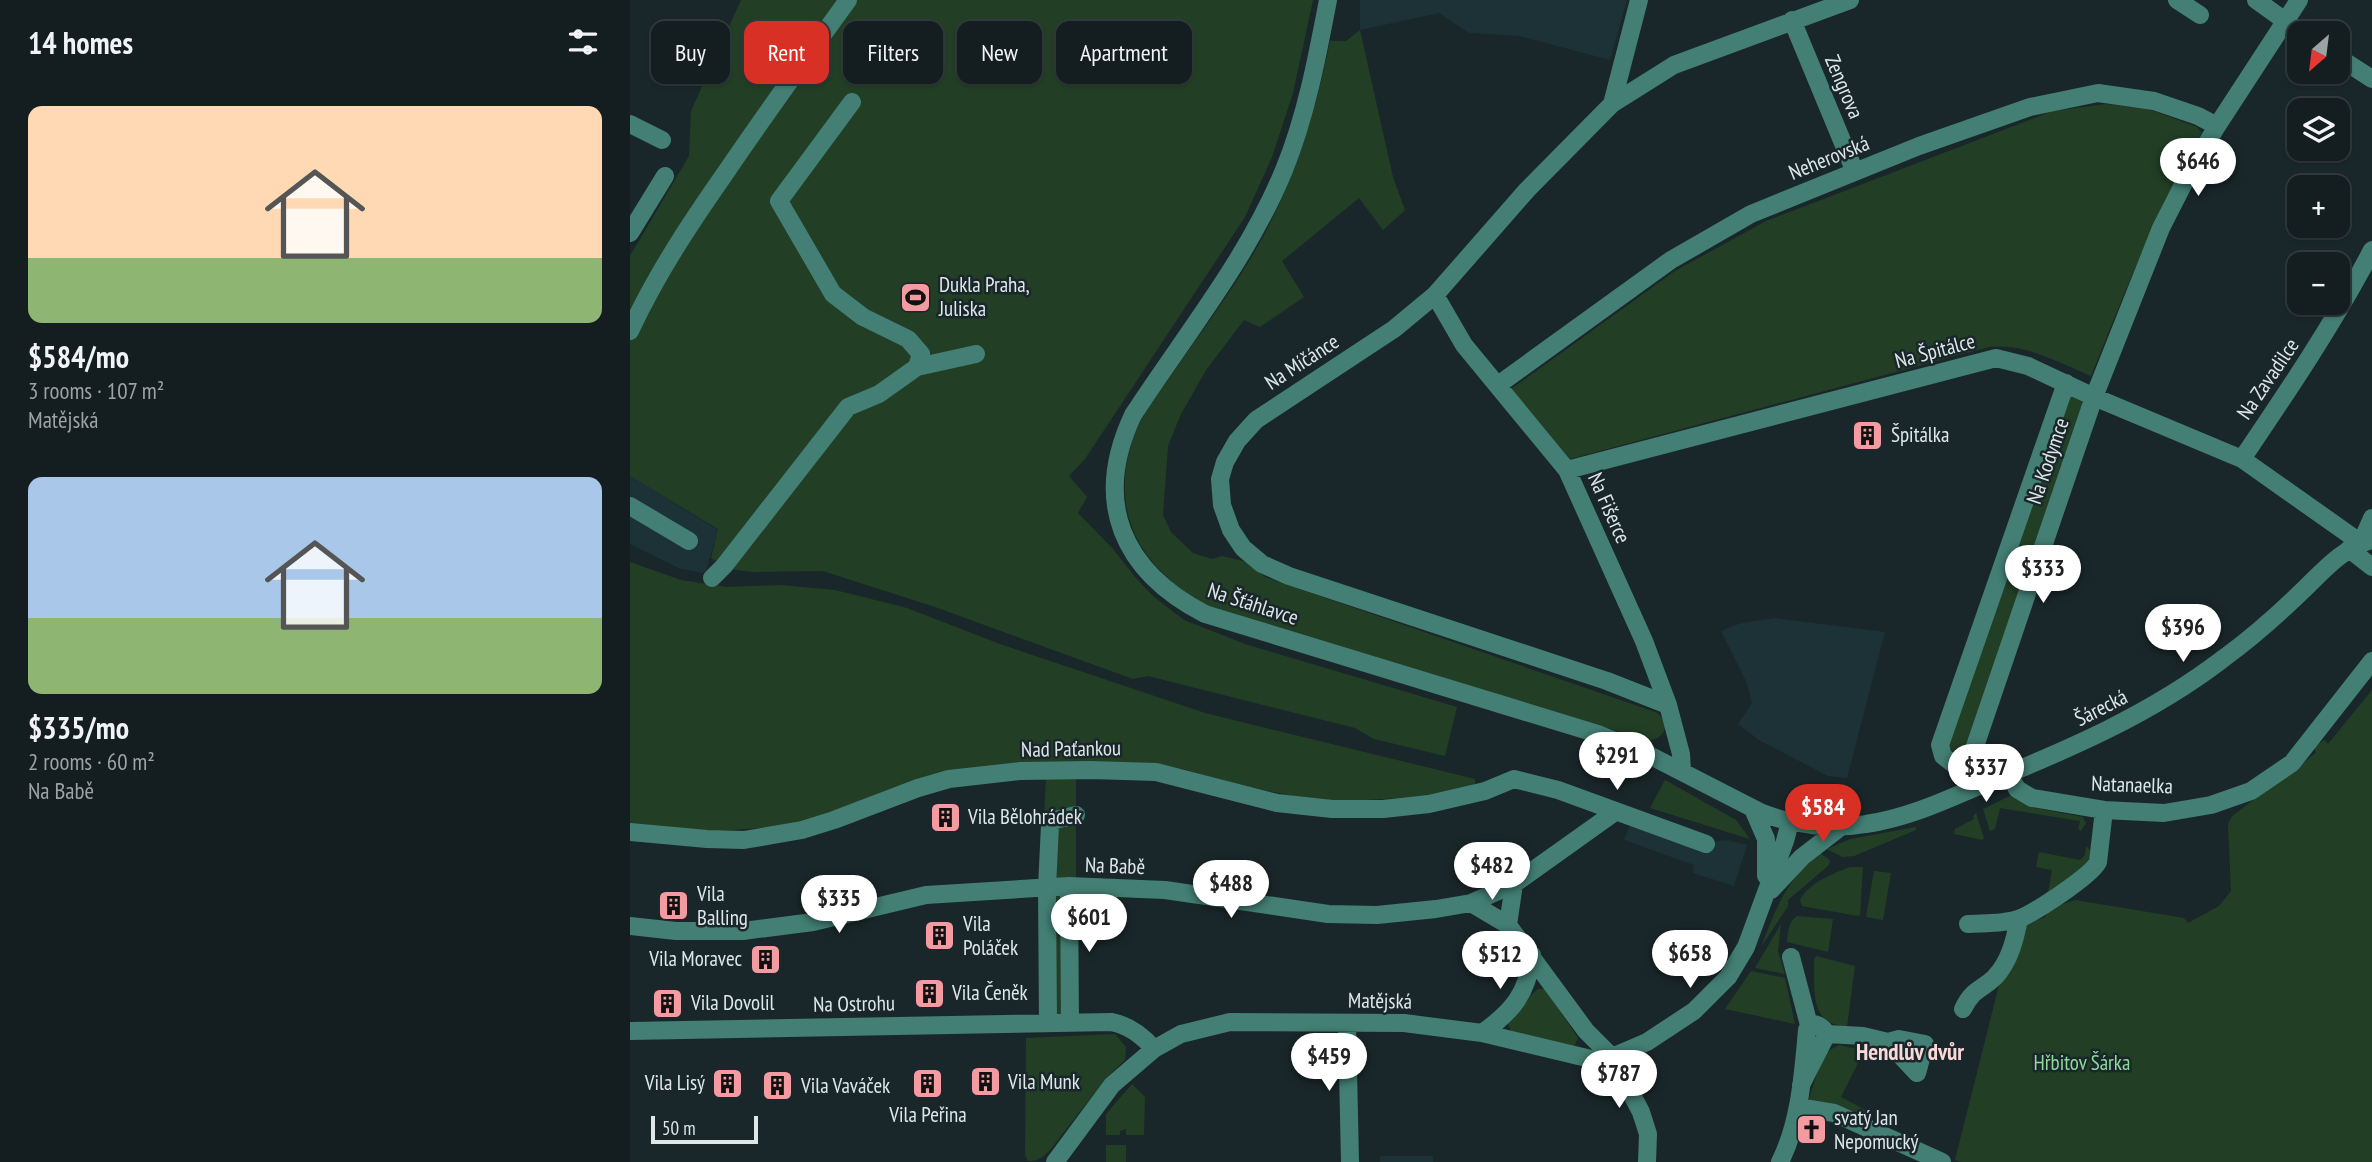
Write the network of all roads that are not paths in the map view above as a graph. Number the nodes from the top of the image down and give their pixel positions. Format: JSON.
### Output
{"nodes":[{"id":1,"x":848,"y":0,"type":"edge"},
{"id":2,"x":1328,"y":0,"type":"edge"},
{"id":3,"x":1639,"y":0,"type":"edge"},
{"id":4,"x":1850,"y":0,"type":"edge"},
{"id":5,"x":2177,"y":0,"type":"edge"},
{"id":6,"x":2256,"y":0,"type":"edge"},
{"id":7,"x":2299,"y":0,"type":"edge"},
{"id":8,"x":2200,"y":15,"type":"dead end"},
{"id":9,"x":1792,"y":20,"type":"junction"},
{"id":10,"x":2285,"y":22,"type":"junction"},
{"id":11,"x":2350,"y":65,"type":"edge"},
{"id":12,"x":2372,"y":79,"type":"edge"},
{"id":13,"x":852,"y":102,"type":"dead end"},
{"id":14,"x":1612,"y":104,"type":"junction"},
{"id":15,"x":630,"y":124,"type":"edge"},
{"id":16,"x":2217,"y":127,"type":"junction"},
{"id":17,"x":662,"y":140,"type":"dead end"},
{"id":18,"x":1855,"y":172,"type":"junction"},
{"id":19,"x":665,"y":176,"type":"dead end"},
{"id":20,"x":630,"y":233,"type":"edge"},
{"id":21,"x":2372,"y":250,"type":"edge"},
{"id":22,"x":1435,"y":295,"type":"junction"},
{"id":23,"x":630,"y":331,"type":"edge"},
{"id":24,"x":976,"y":354,"type":"dead end"},
{"id":25,"x":917,"y":367,"type":"junction"},
{"id":26,"x":2066,"y":383,"type":"junction"},
{"id":27,"x":1498,"y":385,"type":"junction"},
{"id":28,"x":2094,"y":397,"type":"junction"},
{"id":29,"x":2242,"y":459,"type":"junction"},
{"id":30,"x":1567,"y":470,"type":"junction"},
{"id":31,"x":630,"y":506,"type":"edge"},
{"id":32,"x":2372,"y":518,"type":"edge"},
{"id":33,"x":689,"y":541,"type":"dead end"},
{"id":34,"x":2361,"y":544,"type":"edge"},
{"id":35,"x":2372,"y":567,"type":"edge"},
{"id":36,"x":712,"y":578,"type":"dead end"},
{"id":37,"x":2372,"y":661,"type":"edge"},
{"id":38,"x":1668,"y":705,"type":"junction"},
{"id":39,"x":1682,"y":771,"type":"junction"},
{"id":40,"x":2009,"y":774,"type":"junction"},
{"id":41,"x":1753,"y":808,"type":"junction"},
{"id":42,"x":2104,"y":810,"type":"junction"},
{"id":43,"x":1615,"y":812,"type":"junction"},
{"id":44,"x":1076,"y":815,"type":"dead end"},
{"id":45,"x":1790,"y":822,"type":"junction"},
{"id":46,"x":1842,"y":826,"type":"junction"},
{"id":47,"x":630,"y":832,"type":"edge"},
{"id":48,"x":1706,"y":844,"type":"dead end"},
{"id":49,"x":1514,"y":884,"type":"junction"},
{"id":50,"x":1069,"y":886,"type":"junction"},
{"id":51,"x":1047,"y":887,"type":"junction"},
{"id":52,"x":1763,"y":898,"type":"junction"},
{"id":53,"x":1471,"y":903,"type":"junction"},
{"id":54,"x":2019,"y":919,"type":"junction"},
{"id":55,"x":1968,"y":924,"type":"dead end"},
{"id":56,"x":1508,"y":925,"type":"junction"},
{"id":57,"x":630,"y":926,"type":"edge"},
{"id":58,"x":1532,"y":955,"type":"junction"},
{"id":59,"x":1791,"y":957,"type":"dead end"},
{"id":60,"x":1963,"y":1009,"type":"dead end"},
{"id":61,"x":1048,"y":1023,"type":"junction"},
{"id":62,"x":1070,"y":1023,"type":"junction"},
{"id":63,"x":1347,"y":1023,"type":"junction"},
{"id":64,"x":1808,"y":1025,"type":"junction"},
{"id":65,"x":630,"y":1031,"type":"edge"},
{"id":66,"x":1482,"y":1034,"type":"junction"},
{"id":67,"x":1827,"y":1034,"type":"junction"},
{"id":68,"x":1888,"y":1042,"type":"dead end"},
{"id":69,"x":1154,"y":1049,"type":"junction"},
{"id":70,"x":1612,"y":1057,"type":"junction"},
{"id":71,"x":1801,"y":1085,"type":"junction"},
{"id":72,"x":1798,"y":1107,"type":"junction"},
{"id":73,"x":1064,"y":1160,"type":"edge"},
{"id":74,"x":1350,"y":1162,"type":"edge"},
{"id":75,"x":1647,"y":1162,"type":"edge"},
{"id":76,"x":1780,"y":1162,"type":"edge"},
{"id":77,"x":1942,"y":1162,"type":"edge"}],
"edges":[{"from":1,"to":23,"type":"street"},
{"from":2,"to":39,"type":"street","name":"Na Šťáhlavce"},
{"from":3,"to":14,"type":"street"},
{"from":4,"to":9,"type":"street","name":"Na Míčánce"},
{"from":5,"to":8,"type":"street"},
{"from":6,"to":10,"type":"street"},
{"from":7,"to":10,"type":"street","name":"Na Kodymce"},
{"from":9,"to":14,"type":"street","name":"Na Míčánce"},
{"from":9,"to":18,"type":"street","name":"Zengrova"},
{"from":10,"to":16,"type":"street","name":"Na Kodymce"},
{"from":11,"to":12,"type":"street"},
{"from":13,"to":25,"type":"street"},
{"from":14,"to":22,"type":"street","name":"Na Míčánce"},
{"from":15,"to":17,"type":"street"},
{"from":16,"to":18,"type":"street","name":"Neherovská"},
{"from":16,"to":28,"type":"street","name":"Na Kodymce"},
{"from":18,"to":27,"type":"street","name":"Neherovská"},
{"from":19,"to":20,"type":"street"},
{"from":21,"to":29,"type":"street","name":"Na Zavadilce"},
{"from":22,"to":27,"type":"street","name":"Na Fišerce"},
{"from":22,"to":38,"type":"street","name":"Na Míčánce"},
{"from":24,"to":25,"type":"street"},
{"from":25,"to":36,"type":"street"},
{"from":26,"to":28,"type":"street","name":"Na Špitálce"},
{"from":26,"to":28,"type":"street","name":"Na Kodymce"},
{"from":26,"to":30,"type":"street","name":"Na Špitálce"},
{"from":27,"to":30,"type":"street","name":"Na Fišerce"},
{"from":28,"to":29,"type":"street","name":"Na Špitálce"},
{"from":29,"to":34,"type":"street","name":"Na Špitálce"},
{"from":30,"to":38,"type":"street","name":"Na Fišerce"},
{"from":31,"to":33,"type":"street"},
{"from":32,"to":34,"type":"street","name":"Šárecká"},
{"from":34,"to":35,"type":"street","name":"Na Špitálce"},
{"from":34,"to":40,"type":"street","name":"Šárecká"},
{"from":37,"to":42,"type":"street","name":"Natanaelka"},
{"from":38,"to":39,"type":"street","name":"Na Fišerce"},
{"from":39,"to":41,"type":"street","name":"Na Šťáhlavce"},
{"from":40,"to":42,"type":"street","name":"Natanaelka"},
{"from":40,"to":46,"type":"street","name":"Šárecká"},
{"from":41,"to":45,"type":"street","name":"Na Šťáhlavce"},
{"from":41,"to":52,"type":"street","name":"Matějská"},
{"from":42,"to":54,"type":"street"},
{"from":43,"to":47,"type":"street","name":"Nad Paťankou"},
{"from":43,"to":48,"type":"street"},
{"from":43,"to":49,"type":"street","name":"Na Babě"},
{"from":44,"to":51,"type":"street"},
{"from":45,"to":46,"type":"street","name":"Šárecká"},
{"from":45,"to":52,"type":"street","name":"Matějská"},
{"from":46,"to":52,"type":"street","name":"Matějská"},
{"from":49,"to":53,"type":"street","name":"Na Babě"},
{"from":49,"to":56,"type":"street"},
{"from":50,"to":51,"type":"street","name":"Na Babě"},
{"from":50,"to":53,"type":"street","name":"Na Babě"},
{"from":50,"to":62,"type":"street"},
{"from":51,"to":57,"type":"street","name":"Na Babě"},
{"from":51,"to":61,"type":"street"},
{"from":52,"to":70,"type":"street","name":"Matějská"},
{"from":53,"to":56,"type":"street"},
{"from":54,"to":55,"type":"street"},
{"from":54,"to":60,"type":"street"},
{"from":56,"to":58,"type":"street"},
{"from":58,"to":66,"type":"street"},
{"from":58,"to":70,"type":"street"},
{"from":59,"to":64,"type":"street"},
{"from":61,"to":62,"type":"street","name":"Na Ostrohu"},
{"from":61,"to":65,"type":"street","name":"Na Ostrohu"},
{"from":62,"to":69,"type":"street","name":"Na Ostrohu"},
{"from":63,"to":66,"type":"street","name":"Matějská"},
{"from":63,"to":69,"type":"street","name":"Matějská"},
{"from":63,"to":74,"type":"street"},
{"from":64,"to":67,"type":"street"},
{"from":64,"to":71,"type":"street"},
{"from":66,"to":70,"type":"street","name":"Matějská"},
{"from":67,"to":68,"type":"street"},
{"from":67,"to":71,"type":"street"},
{"from":69,"to":73,"type":"street","name":"Matějská"},
{"from":70,"to":75,"type":"street"},
{"from":71,"to":72,"type":"street"},
{"from":72,"to":76,"type":"street"},
{"from":72,"to":77,"type":"street"}]}
